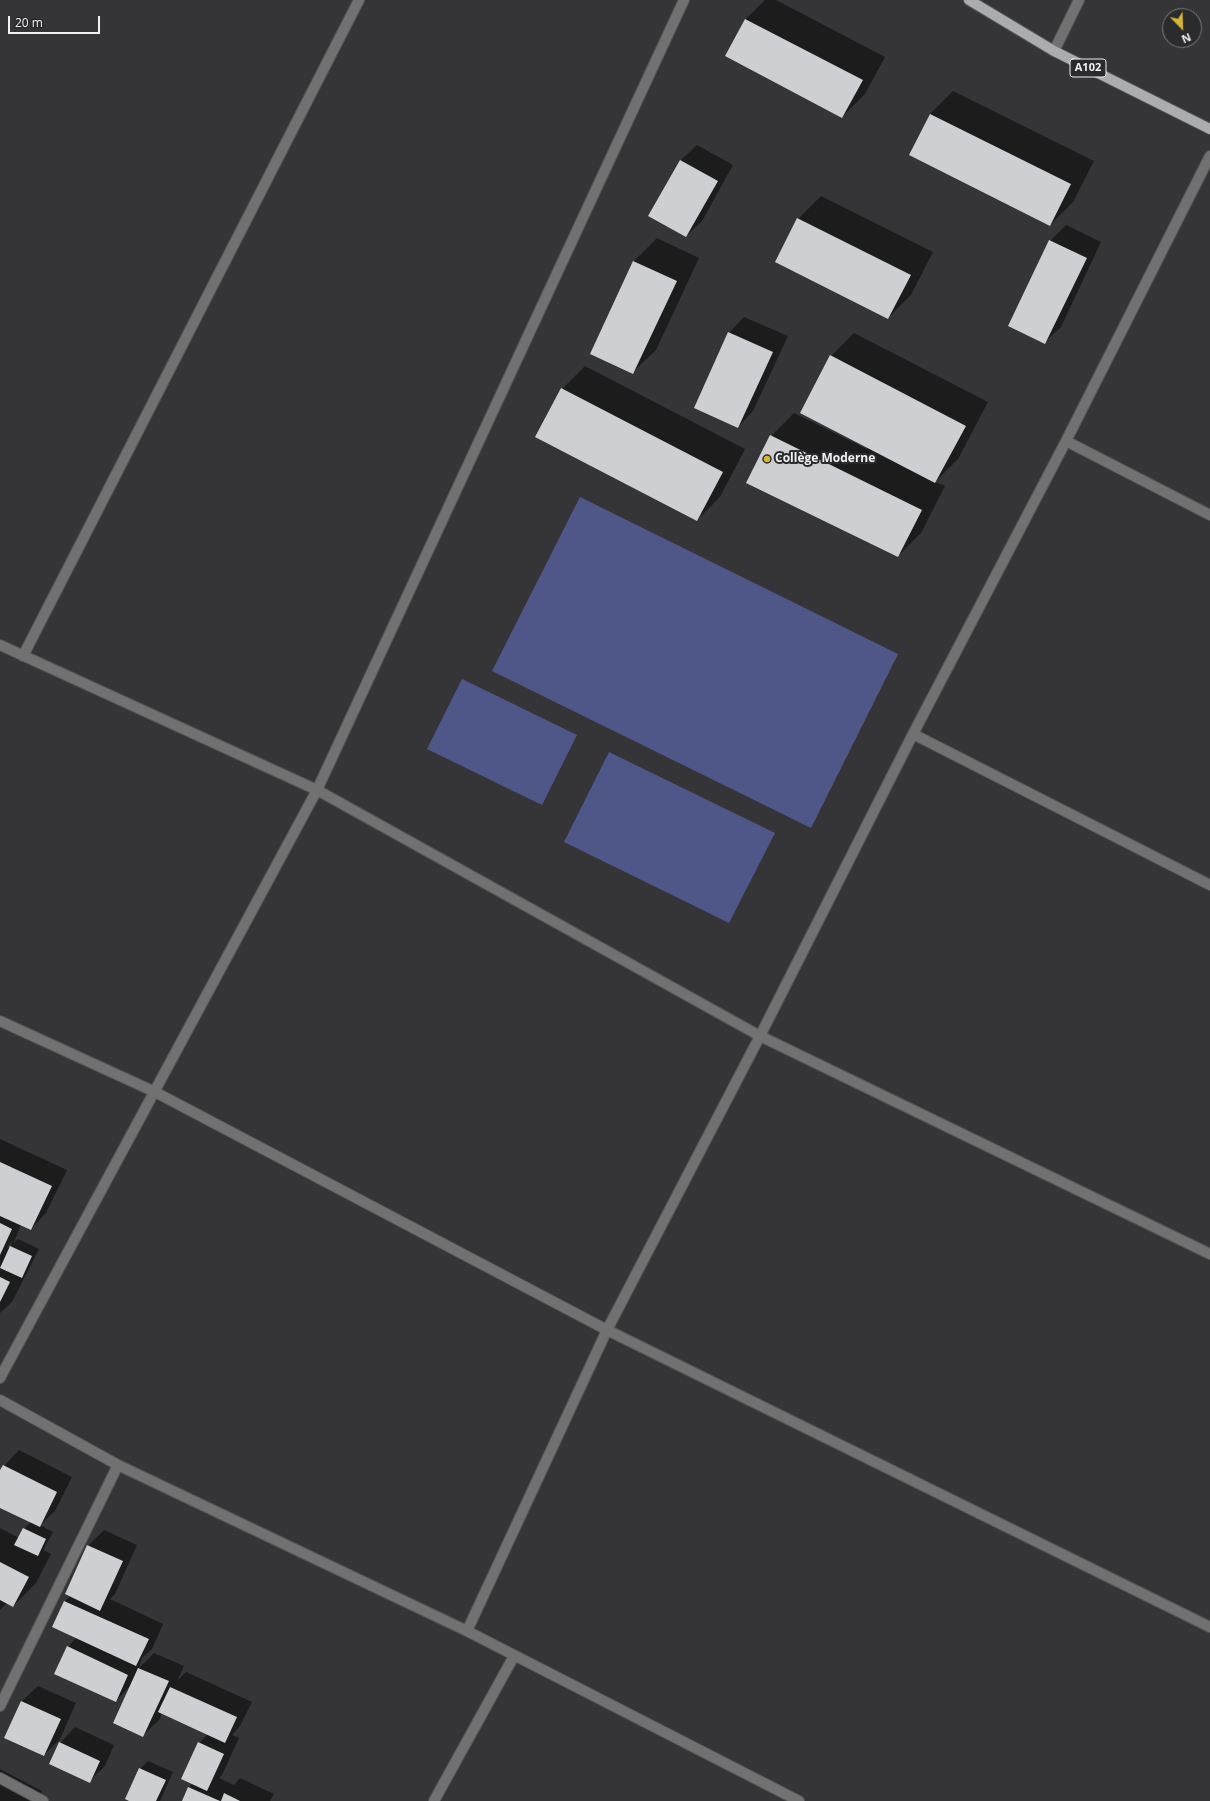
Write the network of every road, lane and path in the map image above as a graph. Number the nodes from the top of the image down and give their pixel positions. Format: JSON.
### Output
{"nodes":[{"id":1,"x":359,"y":0,"type":"edge"},
{"id":2,"x":684,"y":0,"type":"edge"},
{"id":3,"x":969,"y":0,"type":"edge"},
{"id":4,"x":1079,"y":0,"type":"edge"},
{"id":5,"x":1054,"y":51,"type":"junction"},
{"id":6,"x":1210,"y":129,"type":"edge"},
{"id":7,"x":1210,"y":156,"type":"edge"},
{"id":8,"x":1066,"y":441,"type":"junction"},
{"id":9,"x":1210,"y":515,"type":"edge"},
{"id":10,"x":0,"y":645,"type":"edge"},
{"id":11,"x":23,"y":656,"type":"junction"},
{"id":12,"x":913,"y":734,"type":"junction"},
{"id":13,"x":317,"y":790,"type":"junction"},
{"id":14,"x":1210,"y":885,"type":"edge"},
{"id":15,"x":0,"y":1021,"type":"edge"},
{"id":16,"x":760,"y":1036,"type":"junction"},
{"id":17,"x":155,"y":1092,"type":"junction"},
{"id":18,"x":1210,"y":1254,"type":"edge"},
{"id":19,"x":607,"y":1330,"type":"junction"},
{"id":20,"x":0,"y":1378,"type":"edge"},
{"id":21,"x":0,"y":1400,"type":"edge"},
{"id":22,"x":118,"y":1465,"type":"junction"},
{"id":23,"x":1210,"y":1627,"type":"edge"},
{"id":24,"x":467,"y":1631,"type":"junction"},
{"id":25,"x":514,"y":1656,"type":"junction"},
{"id":26,"x":0,"y":1706,"type":"edge"},
{"id":27,"x":0,"y":1778,"type":"edge"},
{"id":28,"x":43,"y":1801,"type":"edge"},
{"id":29,"x":434,"y":1801,"type":"edge"},
{"id":30,"x":799,"y":1801,"type":"edge"}],
"edges":[{"from":1,"to":11,"type":"street"},
{"from":2,"to":13,"type":"street"},
{"from":3,"to":5,"type":"main road","number":"A102"},
{"from":4,"to":5,"type":"street"},
{"from":5,"to":6,"type":"main road","number":"A102"},
{"from":7,"to":8,"type":"street"},
{"from":8,"to":9,"type":"street"},
{"from":8,"to":12,"type":"street"},
{"from":10,"to":11,"type":"street"},
{"from":11,"to":13,"type":"street"},
{"from":12,"to":14,"type":"street"},
{"from":12,"to":16,"type":"street"},
{"from":13,"to":16,"type":"street"},
{"from":13,"to":17,"type":"street"},
{"from":15,"to":17,"type":"street"},
{"from":16,"to":18,"type":"street"},
{"from":16,"to":19,"type":"street"},
{"from":17,"to":19,"type":"street"},
{"from":17,"to":20,"type":"street"},
{"from":19,"to":23,"type":"street"},
{"from":19,"to":24,"type":"street"},
{"from":21,"to":22,"type":"street"},
{"from":22,"to":24,"type":"street"},
{"from":22,"to":26,"type":"street"},
{"from":24,"to":25,"type":"street"},
{"from":25,"to":29,"type":"street"},
{"from":25,"to":30,"type":"street"},
{"from":27,"to":28,"type":"street"}]}
